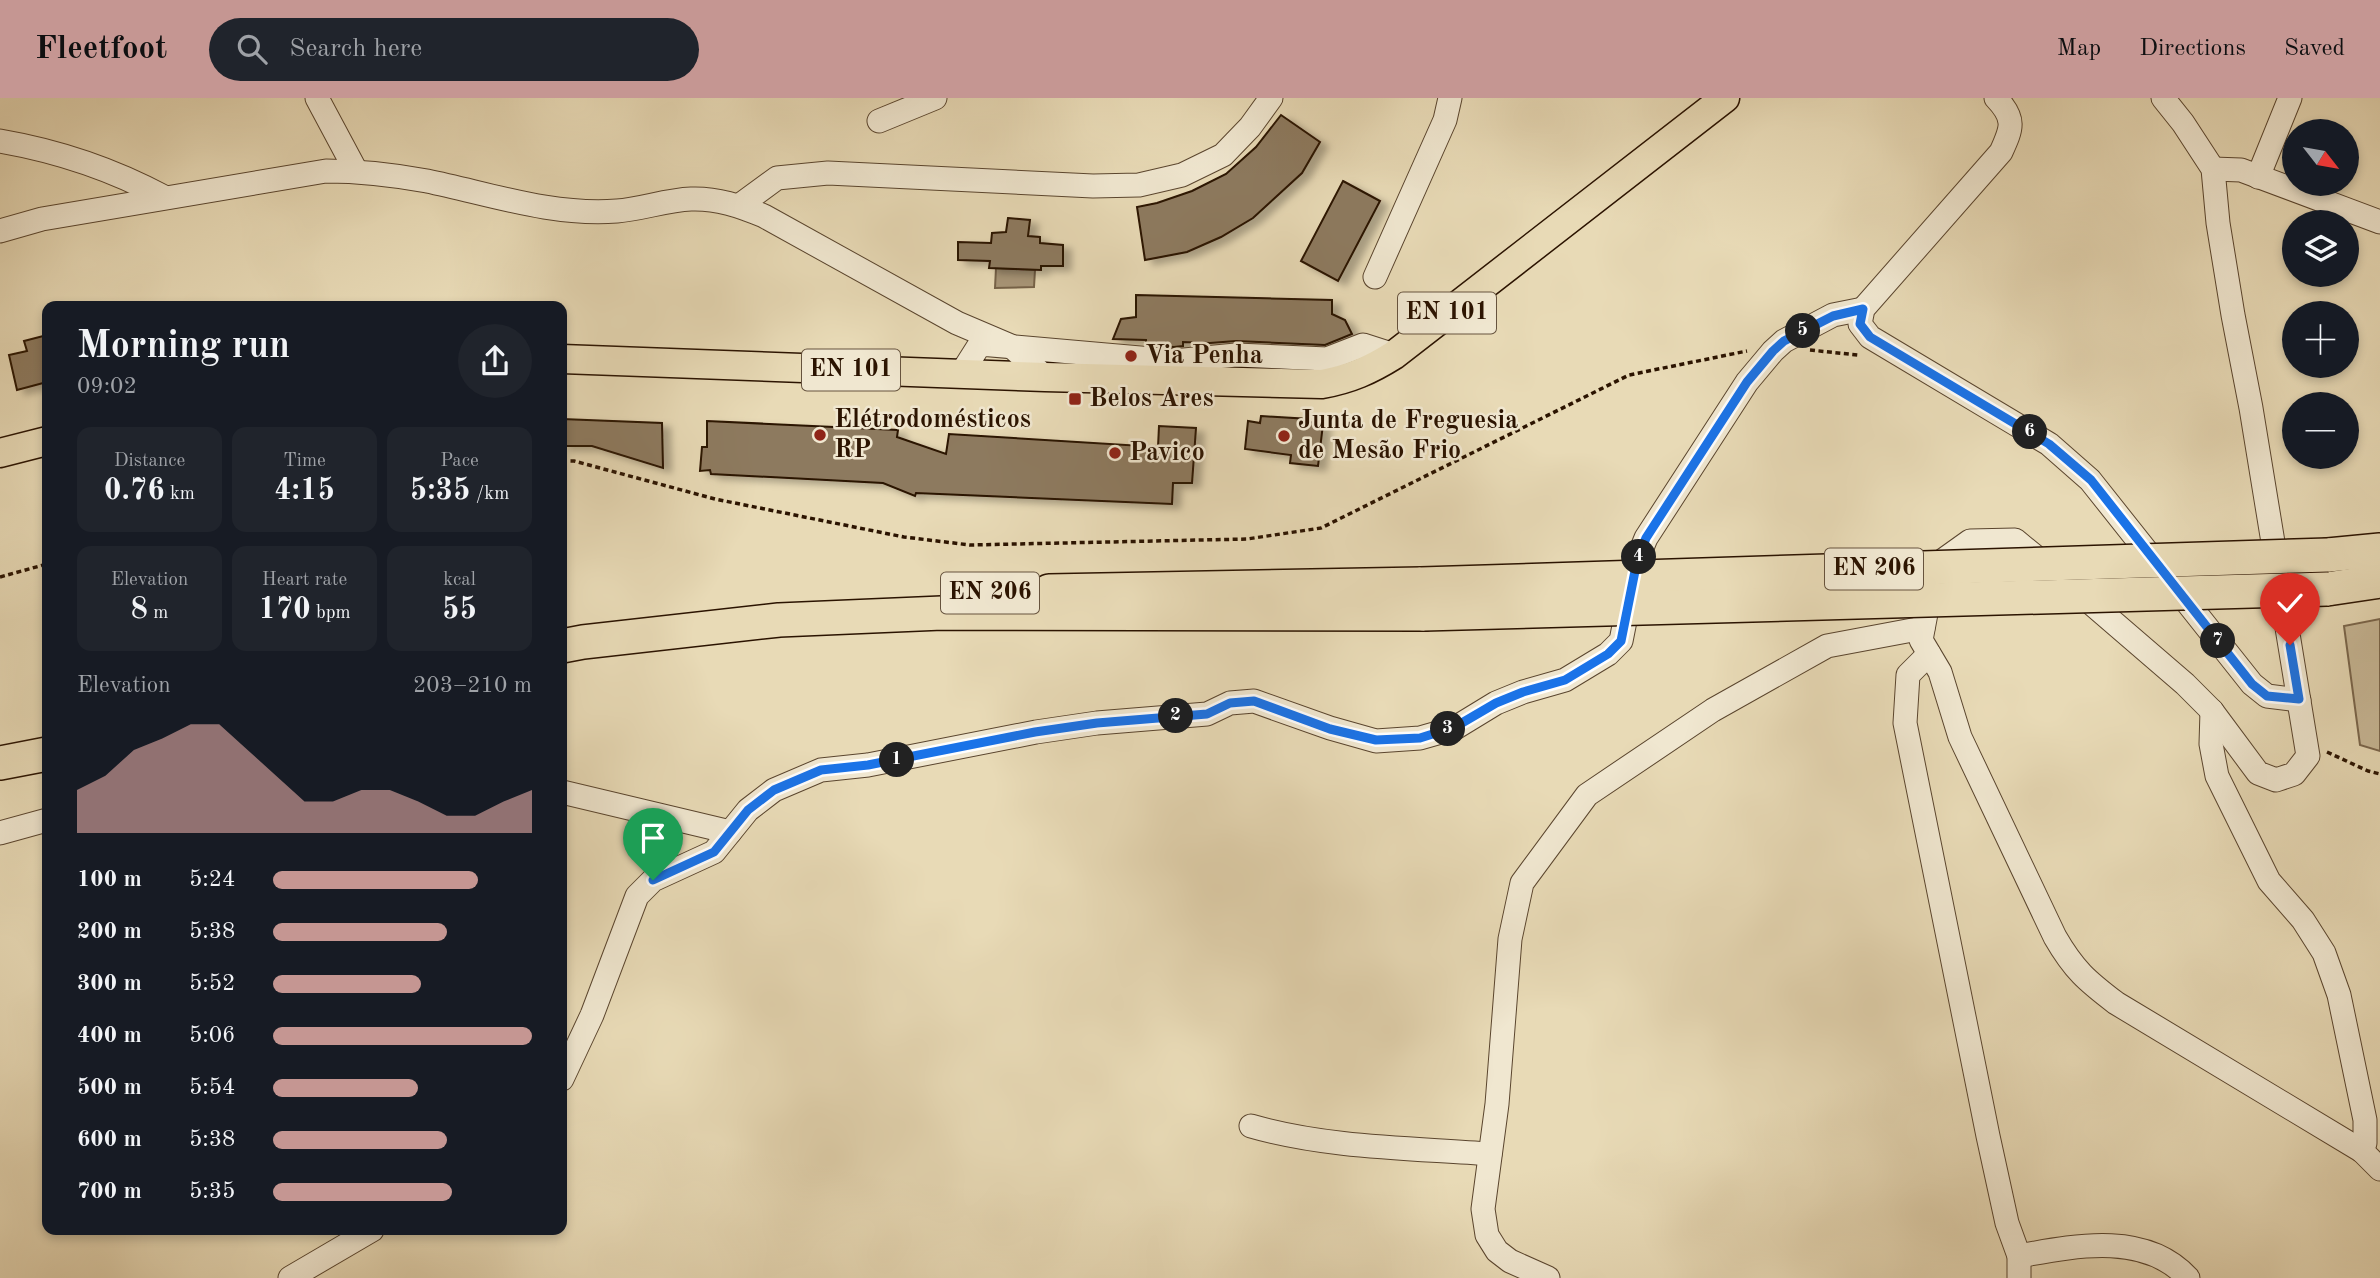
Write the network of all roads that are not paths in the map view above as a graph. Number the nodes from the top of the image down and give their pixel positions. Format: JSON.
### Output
{"nodes":[{"id":1,"x":317,"y":98,"type":"edge"},
{"id":2,"x":935,"y":98,"type":"edge"},
{"id":3,"x":1271,"y":98,"type":"edge"},
{"id":4,"x":1450,"y":98,"type":"edge"},
{"id":5,"x":1996,"y":98,"type":"edge"},
{"id":6,"x":2163,"y":98,"type":"edge"},
{"id":7,"x":2290,"y":98,"type":"edge"},
{"id":8,"x":1710,"y":103,"type":"edge"},
{"id":9,"x":879,"y":121,"type":"dead end"},
{"id":10,"x":0,"y":141,"type":"edge"},
{"id":11,"x":2213,"y":169,"type":"junction"},
{"id":12,"x":356,"y":171,"type":"junction"},
{"id":13,"x":2258,"y":177,"type":"junction"},
{"id":14,"x":164,"y":197,"type":"junction"},
{"id":15,"x":740,"y":205,"type":"junction"},
{"id":16,"x":2380,"y":222,"type":"edge"},
{"id":17,"x":0,"y":231,"type":"edge"},
{"id":18,"x":1375,"y":277,"type":"dead end"},
{"id":19,"x":1863,"y":309,"type":"junction"},
{"id":20,"x":957,"y":323,"type":"junction"},
{"id":21,"x":981,"y":344,"type":"junction"},
{"id":22,"x":1010,"y":346,"type":"junction"},
{"id":23,"x":567,"y":359,"type":"edge"},
{"id":24,"x":1140,"y":369,"type":"junction"},
{"id":25,"x":961,"y":374,"type":"junction"},
{"id":26,"x":991,"y":375,"type":"junction"},
{"id":27,"x":1045,"y":377,"type":"junction"},
{"id":28,"x":42,"y":442,"type":"edge"},
{"id":29,"x":0,"y":453,"type":"edge"},
{"id":30,"x":2380,"y":550,"type":"edge"},
{"id":31,"x":2380,"y":581,"type":"edge"},
{"id":32,"x":1422,"y":599,"type":"junction"},
{"id":33,"x":1923,"y":628,"type":"junction"},
{"id":34,"x":567,"y":633,"type":"edge"},
{"id":35,"x":567,"y":645,"type":"edge"},
{"id":36,"x":1929,"y":654,"type":"junction"},
{"id":37,"x":2299,"y":699,"type":"junction"},
{"id":38,"x":2212,"y":711,"type":"junction"},
{"id":39,"x":42,"y":739,"type":"edge"},
{"id":40,"x":0,"y":743,"type":"edge"},
{"id":41,"x":42,"y":755,"type":"edge"},
{"id":42,"x":0,"y":762,"type":"edge"},
{"id":43,"x":567,"y":793,"type":"edge"},
{"id":44,"x":42,"y":821,"type":"edge"},
{"id":45,"x":730,"y":832,"type":"junction"},
{"id":46,"x":0,"y":833,"type":"edge"},
{"id":47,"x":567,"y":1068,"type":"edge"},
{"id":48,"x":1251,"y":1126,"type":"dead end"},
{"id":49,"x":2362,"y":1151,"type":"junction"},
{"id":50,"x":1490,"y":1154,"type":"junction"},
{"id":51,"x":2380,"y":1169,"type":"edge"},
{"id":52,"x":363,"y":1235,"type":"edge"},
{"id":53,"x":2019,"y":1267,"type":"edge"},
{"id":54,"x":290,"y":1278,"type":"edge"},
{"id":55,"x":1548,"y":1278,"type":"edge"},
{"id":56,"x":2188,"y":1278,"type":"edge"}],
"edges":[{"from":1,"to":12,"type":"street"},
{"from":2,"to":9,"type":"street"},
{"from":3,"to":15,"type":"street"},
{"from":4,"to":18,"type":"street"},
{"from":5,"to":19,"type":"street"},
{"from":6,"to":11,"type":"street"},
{"from":7,"to":13,"type":"street"},
{"from":8,"to":24,"type":"main road","number":"EN 101"},
{"from":10,"to":14,"type":"street"},
{"from":11,"to":13,"type":"street"},
{"from":11,"to":37,"type":"street"},
{"from":12,"to":14,"type":"street"},
{"from":12,"to":15,"type":"street"},
{"from":13,"to":16,"type":"street"},
{"from":14,"to":17,"type":"street"},
{"from":15,"to":20,"type":"street"},
{"from":19,"to":37,"type":"street"},
{"from":19,"to":45,"type":"street"},
{"from":20,"to":21,"type":"street"},
{"from":20,"to":22,"type":"street"},
{"from":21,"to":22,"type":"street"},
{"from":21,"to":25,"type":"street"},
{"from":21,"to":26,"type":"street"},
{"from":22,"to":24,"type":"street"},
{"from":22,"to":27,"type":"street"},
{"from":23,"to":25,"type":"main road","number":"EN 101"},
{"from":24,"to":27,"type":"main road","number":"EN 101"},
{"from":25,"to":26,"type":"main road","number":"EN 101"},
{"from":26,"to":27,"type":"main road","number":"EN 101"},
{"from":28,"to":29,"type":"main road"},
{"from":30,"to":32,"type":"highway","number":"EN 206","bridge":true},
{"from":31,"to":32,"type":"highway","number":"EN 206","bridge":true},
{"from":32,"to":34,"type":"highway","number":"EN 206"},
{"from":32,"to":35,"type":"highway","number":"EN 206"},
{"from":33,"to":36,"type":"street"},
{"from":33,"to":38,"type":"street"},
{"from":33,"to":50,"type":"street"},
{"from":36,"to":49,"type":"street"},
{"from":36,"to":53,"type":"street"},
{"from":37,"to":38,"type":"street"},
{"from":38,"to":49,"type":"street"},
{"from":39,"to":40,"type":"highway"},
{"from":41,"to":42,"type":"highway"},
{"from":43,"to":45,"type":"street"},
{"from":44,"to":46,"type":"street"},
{"from":45,"to":47,"type":"street"},
{"from":48,"to":50,"type":"street"},
{"from":49,"to":51,"type":"street"},
{"from":50,"to":55,"type":"street"},
{"from":52,"to":54,"type":"street"},
{"from":53,"to":56,"type":"street"}]}
